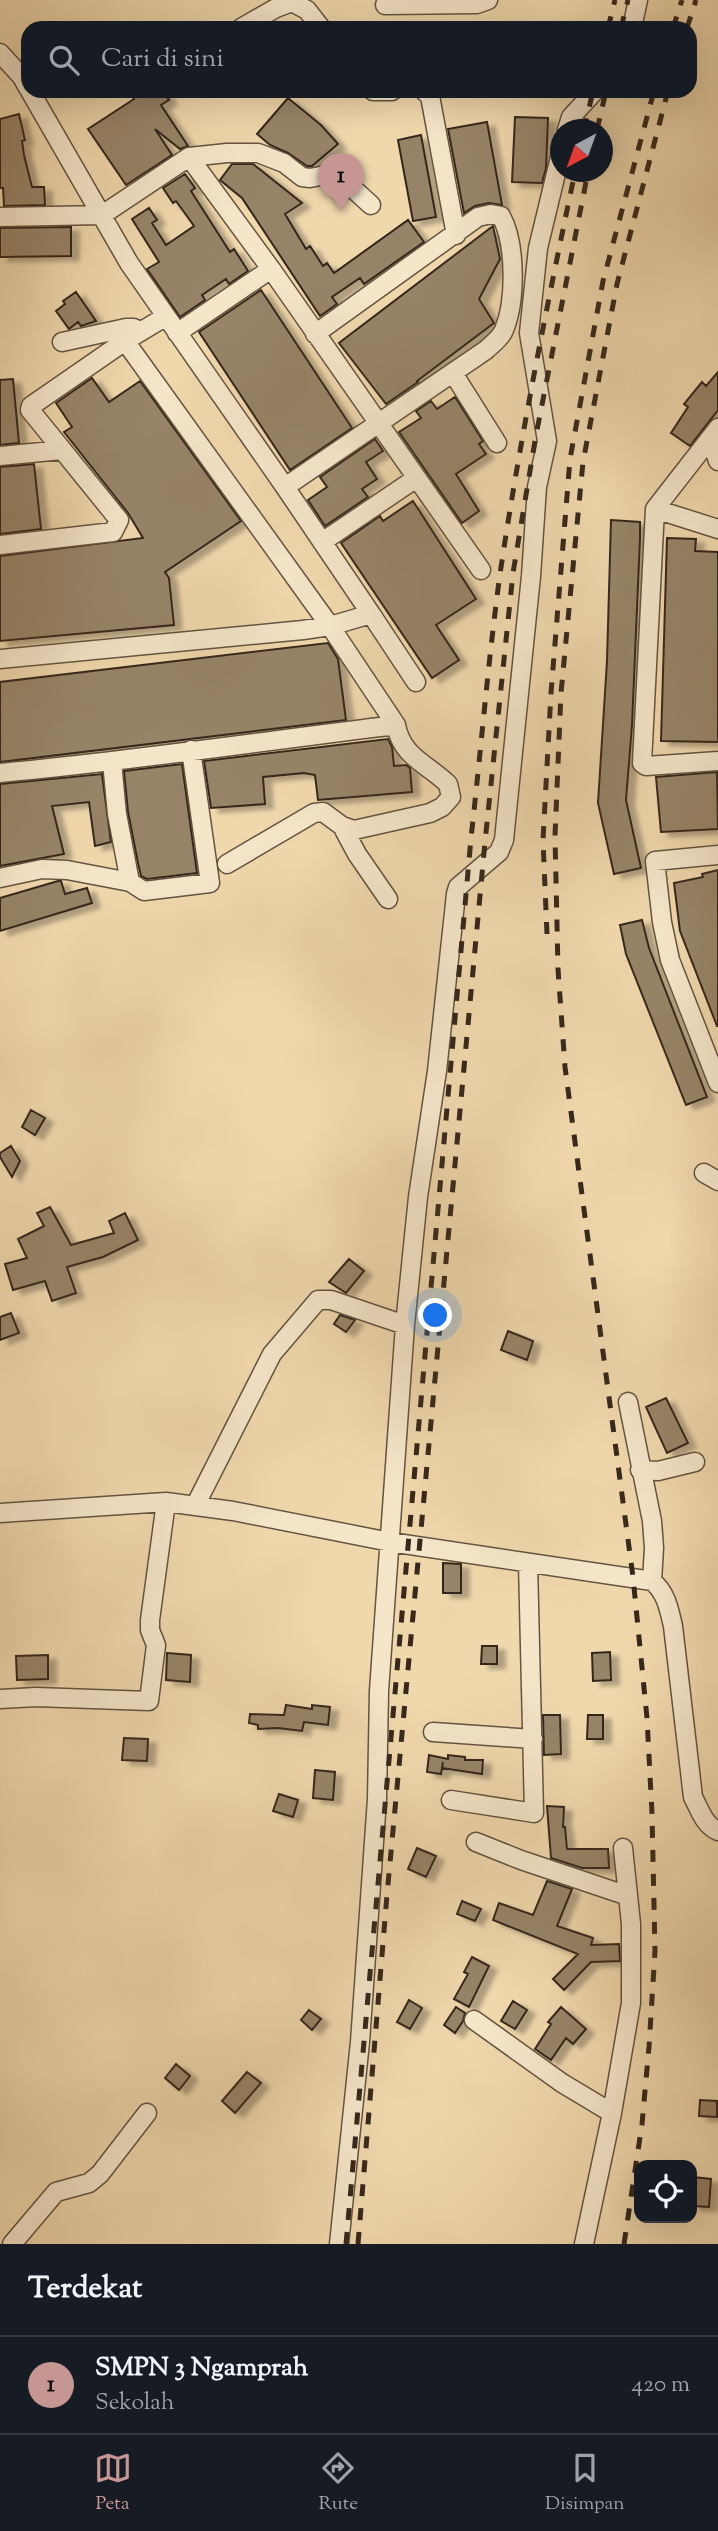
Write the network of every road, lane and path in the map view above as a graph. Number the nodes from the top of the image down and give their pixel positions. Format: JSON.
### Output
{"nodes":[{"id":1,"x":488,"y":0,"type":"edge"},
{"id":2,"x":638,"y":0,"type":"edge"},
{"id":3,"x":385,"y":5,"type":"dead end"},
{"id":4,"x":253,"y":21,"type":"edge"},
{"id":5,"x":316,"y":21,"type":"edge"},
{"id":6,"x":634,"y":21,"type":"edge"},
{"id":7,"x":0,"y":53,"type":"edge"},
{"id":8,"x":21,"y":76,"type":"edge"},
{"id":9,"x":34,"y":98,"type":"edge"},
{"id":10,"x":430,"y":98,"type":"edge"},
{"id":11,"x":589,"y":98,"type":"edge"},
{"id":12,"x":570,"y":119,"type":"edge"},
{"id":13,"x":190,"y":157,"type":"junction"},
{"id":14,"x":555,"y":182,"type":"edge"},
{"id":15,"x":372,"y":205,"type":"dead end"},
{"id":16,"x":102,"y":215,"type":"junction"},
{"id":17,"x":0,"y":217,"type":"edge"},
{"id":18,"x":456,"y":235,"type":"junction"},
{"id":19,"x":511,"y":247,"type":"junction"},
{"id":20,"x":538,"y":248,"type":"junction"},
{"id":21,"x":271,"y":269,"type":"junction"},
{"id":22,"x":165,"y":317,"type":"junction"},
{"id":23,"x":177,"y":333,"type":"junction"},
{"id":24,"x":315,"y":334,"type":"junction"},
{"id":25,"x":133,"y":336,"type":"junction"},
{"id":26,"x":62,"y":342,"type":"dead end"},
{"id":27,"x":453,"y":373,"type":"junction"},
{"id":28,"x":377,"y":423,"type":"junction"},
{"id":29,"x":714,"y":433,"type":"edge"},
{"id":30,"x":497,"y":443,"type":"dead end"},
{"id":31,"x":62,"y":450,"type":"junction"},
{"id":32,"x":0,"y":456,"type":"edge"},
{"id":33,"x":718,"y":461,"type":"edge"},
{"id":34,"x":415,"y":479,"type":"junction"},
{"id":35,"x":285,"y":487,"type":"junction"},
{"id":36,"x":655,"y":509,"type":"junction"},
{"id":37,"x":718,"y":529,"type":"edge"},
{"id":38,"x":322,"y":542,"type":"junction"},
{"id":39,"x":0,"y":545,"type":"edge"},
{"id":40,"x":481,"y":570,"type":"dead end"},
{"id":41,"x":370,"y":614,"type":"junction"},
{"id":42,"x":330,"y":626,"type":"junction"},
{"id":43,"x":0,"y":659,"type":"edge"},
{"id":44,"x":416,"y":682,"type":"dead end"},
{"id":45,"x":396,"y":725,"type":"junction"},
{"id":46,"x":191,"y":750,"type":"junction"},
{"id":47,"x":718,"y":761,"type":"edge"},
{"id":48,"x":113,"y":762,"type":"junction"},
{"id":49,"x":0,"y":773,"type":"edge"},
{"id":50,"x":342,"y":826,"type":"junction"},
{"id":51,"x":718,"y":855,"type":"edge"},
{"id":52,"x":228,"y":864,"type":"dead end"},
{"id":53,"x":0,"y":878,"type":"edge"},
{"id":54,"x":130,"y":882,"type":"junction"},
{"id":55,"x":388,"y":899,"type":"dead end"},
{"id":56,"x":718,"y":1083,"type":"edge"},
{"id":57,"x":405,"y":1325,"type":"junction"},
{"id":58,"x":628,"y":1402,"type":"dead end"},
{"id":59,"x":695,"y":1462,"type":"dead end"},
{"id":60,"x":640,"y":1470,"type":"junction"},
{"id":61,"x":166,"y":1502,"type":"junction"},
{"id":62,"x":195,"y":1506,"type":"junction"},
{"id":63,"x":0,"y":1513,"type":"edge"},
{"id":64,"x":390,"y":1542,"type":"junction"},
{"id":65,"x":528,"y":1563,"type":"junction"},
{"id":66,"x":652,"y":1581,"type":"junction"},
{"id":67,"x":0,"y":1699,"type":"edge"},
{"id":68,"x":433,"y":1732,"type":"dead end"},
{"id":69,"x":533,"y":1739,"type":"junction"},
{"id":70,"x":451,"y":1800,"type":"dead end"},
{"id":71,"x":718,"y":1831,"type":"edge"},
{"id":72,"x":476,"y":1842,"type":"dead end"},
{"id":73,"x":624,"y":1848,"type":"dead end"},
{"id":74,"x":628,"y":1896,"type":"junction"},
{"id":75,"x":474,"y":2020,"type":"dead end"},
{"id":76,"x":147,"y":2113,"type":"dead end"},
{"id":77,"x":612,"y":2113,"type":"junction"},
{"id":78,"x":12,"y":2244,"type":"edge"},
{"id":79,"x":339,"y":2244,"type":"edge"},
{"id":80,"x":584,"y":2244,"type":"edge"}],
"edges":[{"from":1,"to":3,"type":"street"},
{"from":2,"to":6,"type":"street"},
{"from":4,"to":5,"type":"street"},
{"from":7,"to":8,"type":"street"},
{"from":9,"to":16,"type":"street"},
{"from":10,"to":18,"type":"street"},
{"from":11,"to":12,"type":"street"},
{"from":13,"to":15,"type":"street"},
{"from":13,"to":16,"type":"street"},
{"from":13,"to":21,"type":"street"},
{"from":14,"to":20,"type":"street"},
{"from":16,"to":17,"type":"street"},
{"from":16,"to":22,"type":"street"},
{"from":18,"to":19,"type":"street"},
{"from":18,"to":24,"type":"street"},
{"from":19,"to":20,"type":"street"},
{"from":19,"to":27,"type":"street"},
{"from":20,"to":57,"type":"street"},
{"from":21,"to":23,"type":"street"},
{"from":21,"to":24,"type":"street"},
{"from":22,"to":23,"type":"street"},
{"from":22,"to":25,"type":"street"},
{"from":23,"to":35,"type":"street"},
{"from":24,"to":28,"type":"street"},
{"from":25,"to":26,"type":"street"},
{"from":25,"to":31,"type":"street"},
{"from":25,"to":42,"type":"street"},
{"from":27,"to":28,"type":"street"},
{"from":27,"to":30,"type":"street"},
{"from":28,"to":34,"type":"street"},
{"from":28,"to":35,"type":"street"},
{"from":29,"to":33,"type":"street"},
{"from":29,"to":36,"type":"street"},
{"from":31,"to":32,"type":"street"},
{"from":31,"to":39,"type":"street"},
{"from":34,"to":38,"type":"street"},
{"from":34,"to":40,"type":"street"},
{"from":35,"to":38,"type":"street"},
{"from":36,"to":37,"type":"street"},
{"from":36,"to":47,"type":"street"},
{"from":38,"to":41,"type":"street"},
{"from":41,"to":42,"type":"street"},
{"from":41,"to":44,"type":"street"},
{"from":42,"to":43,"type":"street"},
{"from":42,"to":45,"type":"street"},
{"from":45,"to":46,"type":"street"},
{"from":45,"to":50,"type":"street"},
{"from":46,"to":48,"type":"street"},
{"from":46,"to":54,"type":"street"},
{"from":48,"to":49,"type":"street"},
{"from":48,"to":54,"type":"street"},
{"from":50,"to":52,"type":"street"},
{"from":50,"to":55,"type":"street"},
{"from":51,"to":56,"type":"street"},
{"from":53,"to":54,"type":"street"},
{"from":57,"to":62,"type":"street"},
{"from":57,"to":64,"type":"street"},
{"from":58,"to":60,"type":"street"},
{"from":59,"to":60,"type":"street"},
{"from":60,"to":66,"type":"street"},
{"from":61,"to":62,"type":"street"},
{"from":61,"to":63,"type":"street"},
{"from":61,"to":67,"type":"street"},
{"from":62,"to":64,"type":"street"},
{"from":64,"to":65,"type":"street"},
{"from":64,"to":79,"type":"street"},
{"from":65,"to":66,"type":"street"},
{"from":65,"to":69,"type":"street"},
{"from":66,"to":71,"type":"street"},
{"from":68,"to":69,"type":"street"},
{"from":69,"to":70,"type":"street"},
{"from":72,"to":74,"type":"street"},
{"from":73,"to":74,"type":"street"},
{"from":74,"to":77,"type":"street"},
{"from":75,"to":77,"type":"street"},
{"from":76,"to":78,"type":"street"},
{"from":77,"to":80,"type":"street"}]}
